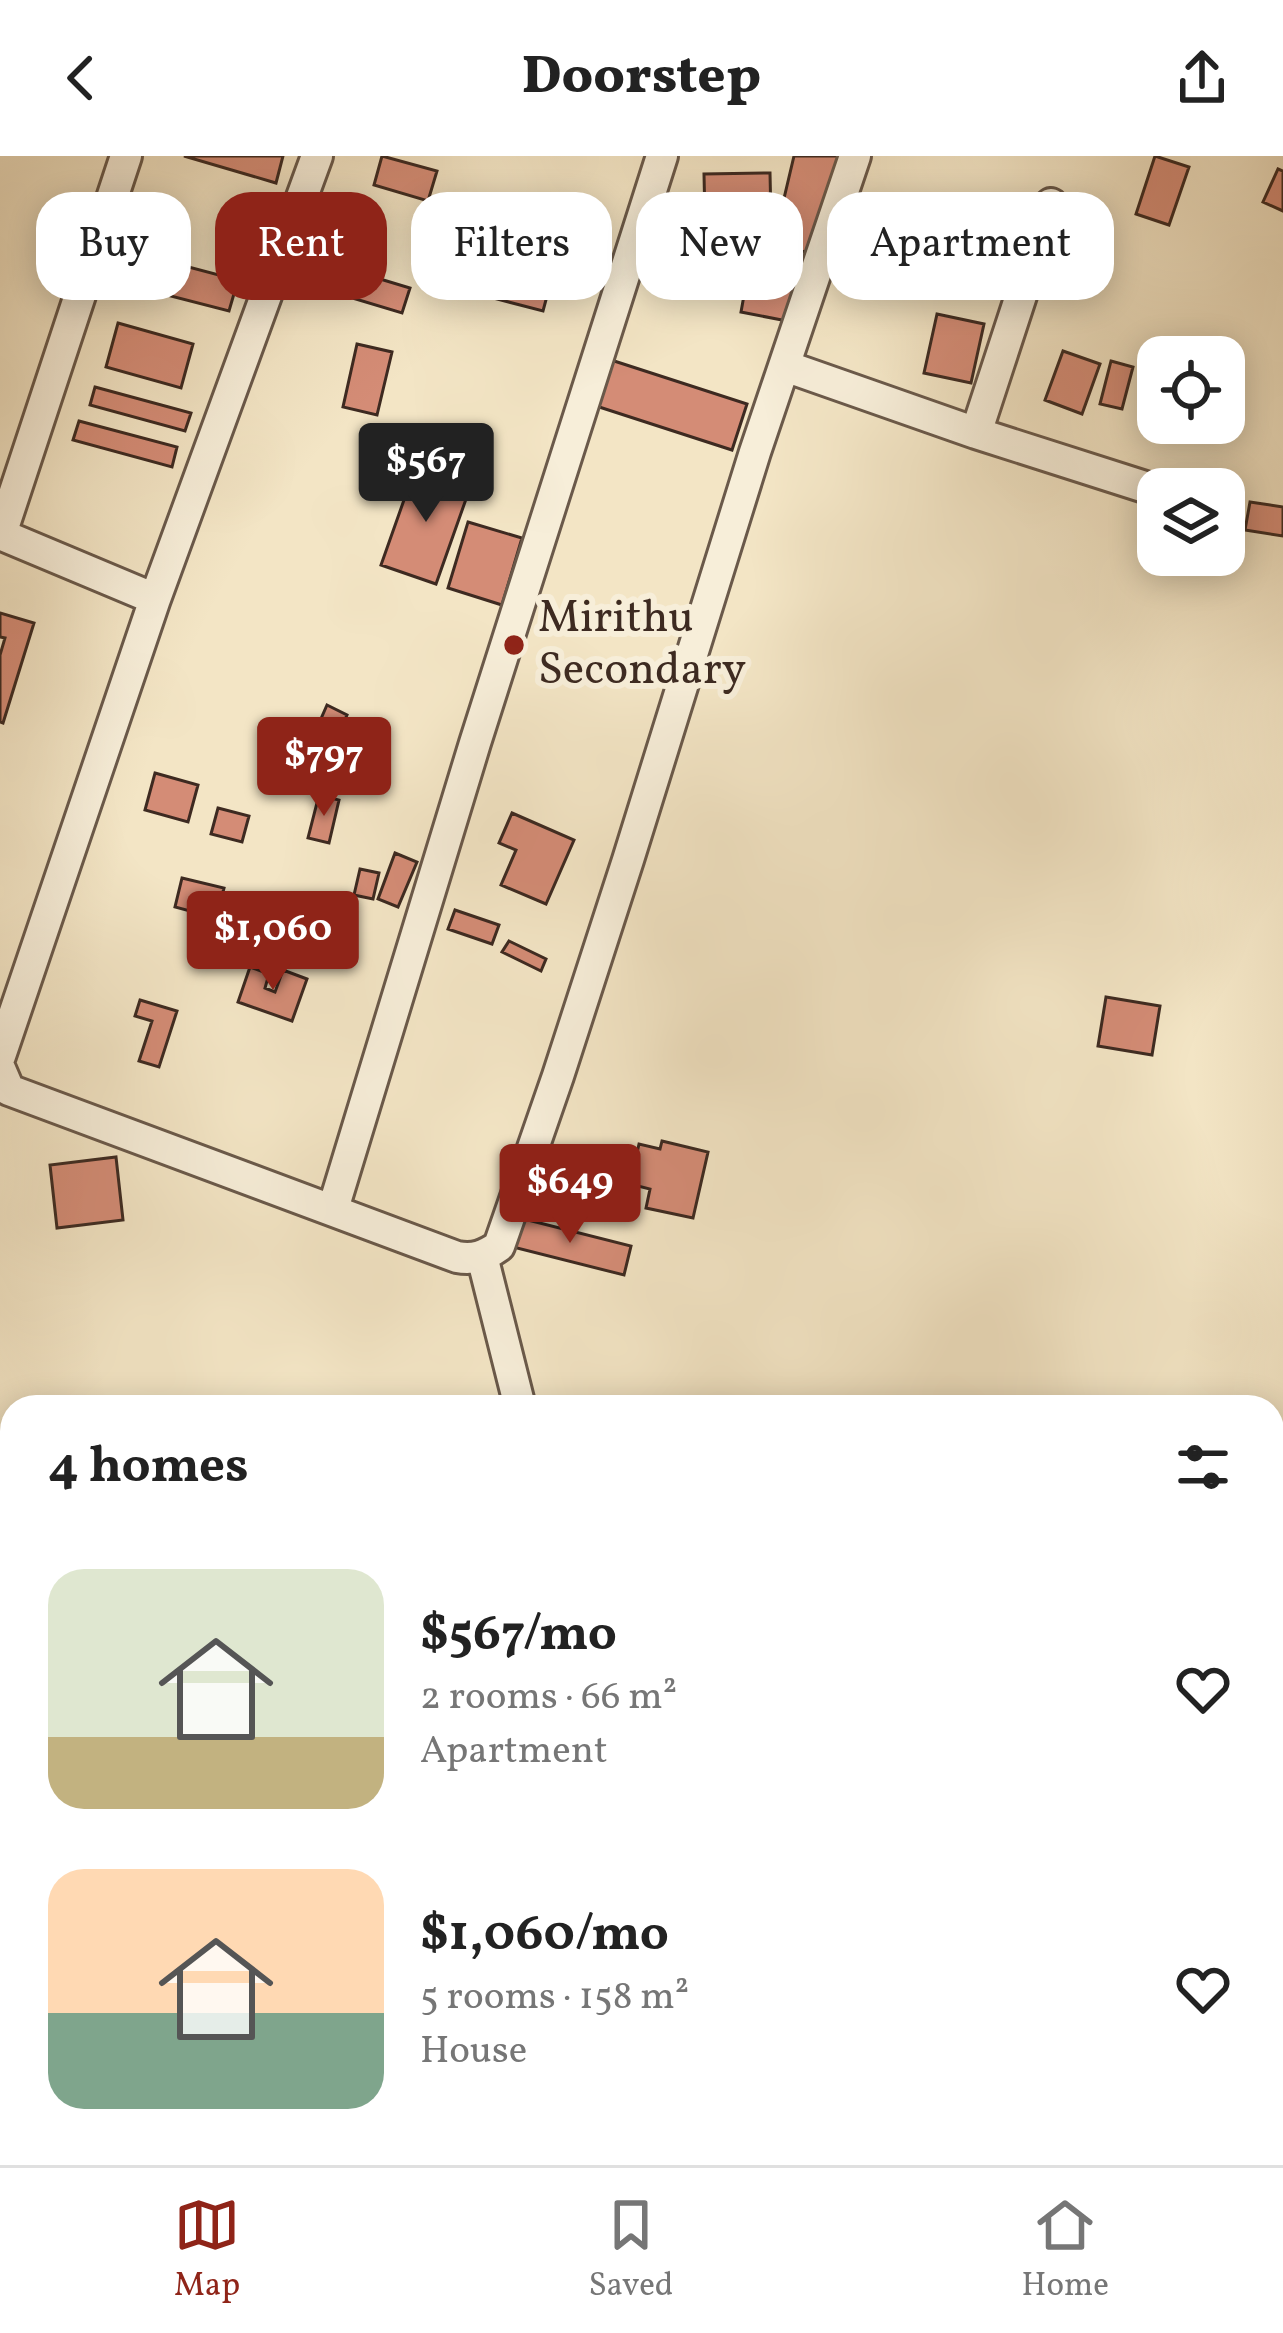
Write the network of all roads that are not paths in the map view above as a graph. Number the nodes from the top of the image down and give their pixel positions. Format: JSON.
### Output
{"nodes":[{"id":1,"x":126,"y":156,"type":"edge"},
{"id":2,"x":317,"y":156,"type":"edge"},
{"id":3,"x":662,"y":156,"type":"edge"},
{"id":4,"x":855,"y":156,"type":"edge"},
{"id":5,"x":1020,"y":300,"type":"edge"},
{"id":6,"x":785,"y":366,"type":"junction"},
{"id":7,"x":976,"y":433,"type":"junction"},
{"id":8,"x":1137,"y":484,"type":"edge"},
{"id":9,"x":0,"y":534,"type":"edge"},
{"id":10,"x":155,"y":599,"type":"junction"},
{"id":11,"x":0,"y":1056,"type":"edge"},
{"id":12,"x":0,"y":1069,"type":"edge"},
{"id":13,"x":333,"y":1209,"type":"junction"},
{"id":14,"x":482,"y":1256,"type":"junction"},
{"id":15,"x":517,"y":1395,"type":"edge"}],
"edges":[{"from":1,"to":9,"type":"street"},
{"from":2,"to":10,"type":"street"},
{"from":3,"to":13,"type":"street"},
{"from":4,"to":6,"type":"street"},
{"from":5,"to":7,"type":"street"},
{"from":6,"to":7,"type":"street"},
{"from":6,"to":14,"type":"street"},
{"from":7,"to":8,"type":"street"},
{"from":9,"to":10,"type":"street"},
{"from":10,"to":11,"type":"street"},
{"from":12,"to":13,"type":"street"},
{"from":13,"to":14,"type":"street"},
{"from":14,"to":15,"type":"street"}]}
